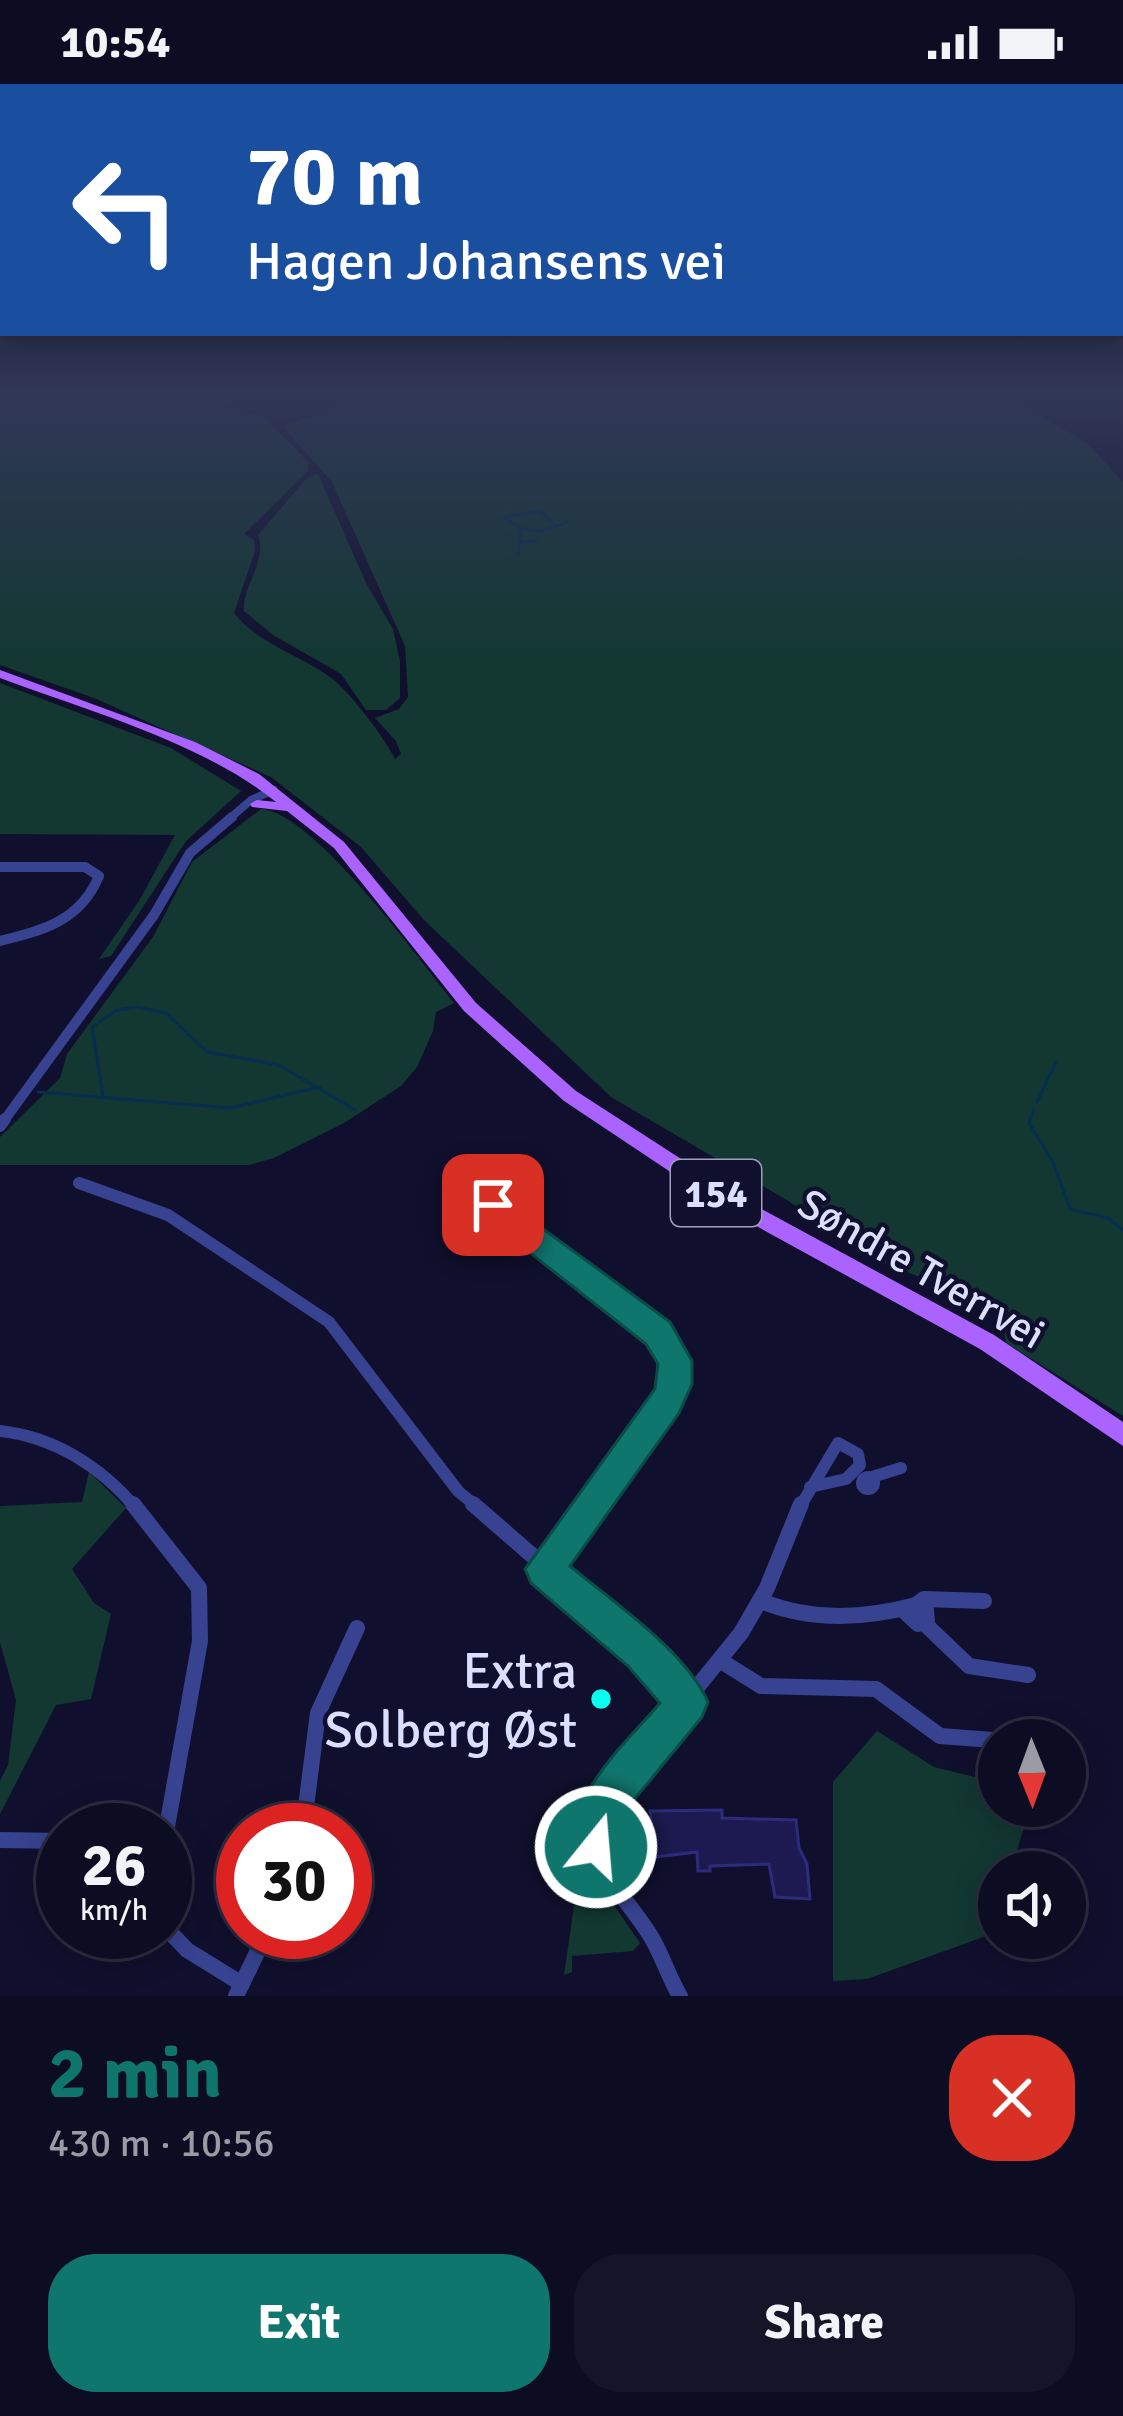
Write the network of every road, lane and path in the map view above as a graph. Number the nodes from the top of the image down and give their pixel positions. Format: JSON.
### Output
{"nodes":[{"id":1,"x":0,"y":674,"type":"edge"},
{"id":2,"x":266,"y":796,"type":"junction"},
{"id":3,"x":0,"y":867,"type":"edge"},
{"id":4,"x":367,"y":878,"type":"junction"},
{"id":5,"x":0,"y":940,"type":"edge"},
{"id":6,"x":0,"y":1126,"type":"edge"},
{"id":7,"x":79,"y":1183,"type":"dead end"},
{"id":8,"x":463,"y":1188,"type":"dead end"},
{"id":9,"x":0,"y":1431,"type":"edge"},
{"id":10,"x":1123,"y":1436,"type":"edge"},
{"id":11,"x":901,"y":1468,"type":"dead end"},
{"id":12,"x":860,"y":1479,"type":"junction"},
{"id":13,"x":810,"y":1487,"type":"junction"},
{"id":14,"x":544,"y":1569,"type":"junction"},
{"id":15,"x":984,"y":1600,"type":"dead end"},
{"id":16,"x":761,"y":1601,"type":"junction"},
{"id":17,"x":909,"y":1607,"type":"junction"},
{"id":18,"x":357,"y":1628,"type":"dead end"},
{"id":19,"x":721,"y":1661,"type":"junction"},
{"id":20,"x":1028,"y":1675,"type":"dead end"},
{"id":21,"x":687,"y":1702,"type":"junction"},
{"id":22,"x":978,"y":1739,"type":"edge"},
{"id":23,"x":171,"y":1803,"type":"edge"},
{"id":24,"x":307,"y":1803,"type":"edge"},
{"id":25,"x":0,"y":1840,"type":"edge"},
{"id":26,"x":36,"y":1840,"type":"edge"},
{"id":27,"x":192,"y":1953,"type":"edge"},
{"id":28,"x":254,"y":1959,"type":"edge"},
{"id":29,"x":239,"y":1990,"type":"edge"},
{"id":30,"x":676,"y":1993,"type":"edge"}],
"edges":[{"from":1,"to":2,"type":"main road","name":"Søndre Tverrvei","number":"154"},
{"from":2,"to":4,"type":"main road","name":"Søndre Tverrvei","number":"154"},
{"from":2,"to":4,"type":"main road","name":"Søndre Tverrvei","number":"154"},
{"from":2,"to":6,"type":"street"},
{"from":3,"to":5,"type":"street"},
{"from":4,"to":10,"type":"main road","name":"Søndre Tverrvei","number":"154"},
{"from":7,"to":14,"type":"street"},
{"from":8,"to":14,"type":"street"},
{"from":9,"to":23,"type":"street"},
{"from":11,"to":12,"type":"street"},
{"from":12,"to":13,"type":"street"},
{"from":12,"to":13,"type":"street"},
{"from":13,"to":16,"type":"street"},
{"from":14,"to":21,"type":"street"},
{"from":15,"to":17,"type":"street"},
{"from":16,"to":17,"type":"street"},
{"from":16,"to":19,"type":"street"},
{"from":17,"to":20,"type":"street"},
{"from":18,"to":24,"type":"street"},
{"from":19,"to":21,"type":"street"},
{"from":19,"to":22,"type":"street"},
{"from":21,"to":30,"type":"street"},
{"from":25,"to":26,"type":"street"},
{"from":27,"to":29,"type":"street"},
{"from":28,"to":29,"type":"street"}]}
